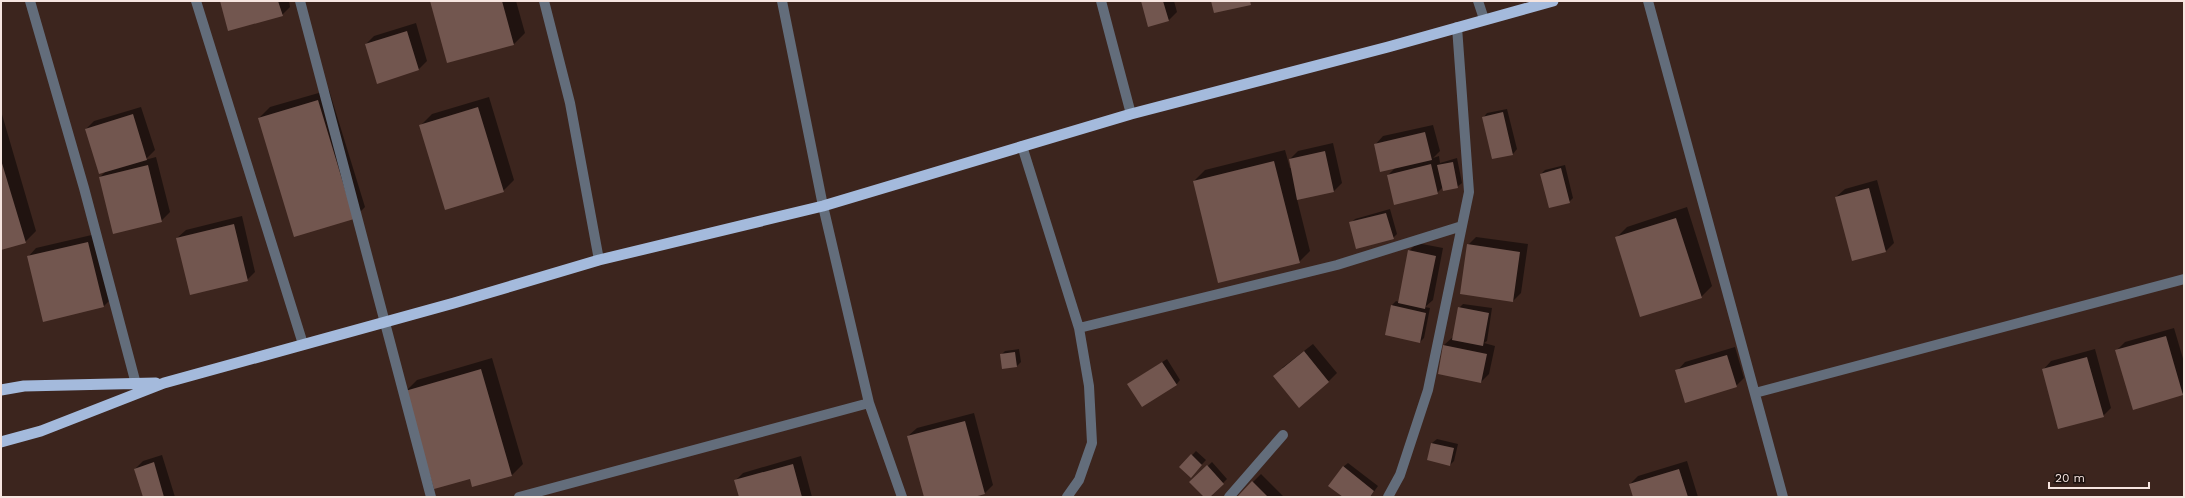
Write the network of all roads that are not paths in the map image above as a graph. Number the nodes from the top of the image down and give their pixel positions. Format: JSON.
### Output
{"nodes":[{"id":1,"x":30,"y":1,"type":"edge"},
{"id":2,"x":196,"y":1,"type":"edge"},
{"id":3,"x":300,"y":1,"type":"edge"},
{"id":4,"x":544,"y":1,"type":"edge"},
{"id":5,"x":782,"y":1,"type":"edge"},
{"id":6,"x":1101,"y":1,"type":"edge"},
{"id":7,"x":1478,"y":1,"type":"edge"},
{"id":8,"x":1553,"y":1,"type":"edge"},
{"id":9,"x":1648,"y":1,"type":"edge"},
{"id":10,"x":1484,"y":19,"type":"junction"},
{"id":11,"x":1457,"y":27,"type":"junction"},
{"id":12,"x":1131,"y":114,"type":"junction"},
{"id":13,"x":1022,"y":146,"type":"junction"},
{"id":14,"x":823,"y":206,"type":"junction"},
{"id":15,"x":1462,"y":226,"type":"junction"},
{"id":16,"x":599,"y":260,"type":"junction"},
{"id":17,"x":2184,"y":279,"type":"edge"},
{"id":18,"x":386,"y":322,"type":"junction"},
{"id":19,"x":1079,"y":328,"type":"junction"},
{"id":20,"x":303,"y":344,"type":"junction"},
{"id":21,"x":164,"y":383,"type":"junction"},
{"id":22,"x":136,"y":384,"type":"junction"},
{"id":23,"x":1,"y":390,"type":"edge"},
{"id":24,"x":1755,"y":393,"type":"junction"},
{"id":25,"x":869,"y":403,"type":"junction"},
{"id":26,"x":1283,"y":435,"type":"dead end"},
{"id":27,"x":1,"y":442,"type":"edge"},
{"id":28,"x":431,"y":497,"type":"edge"},
{"id":29,"x":519,"y":497,"type":"edge"},
{"id":30,"x":902,"y":497,"type":"edge"},
{"id":31,"x":1067,"y":497,"type":"edge"},
{"id":32,"x":1229,"y":497,"type":"edge"},
{"id":33,"x":1388,"y":497,"type":"edge"},
{"id":34,"x":1783,"y":497,"type":"edge"}],
"edges":[{"from":1,"to":22,"type":"street"},
{"from":2,"to":20,"type":"street"},
{"from":3,"to":18,"type":"street"},
{"from":4,"to":16,"type":"street"},
{"from":5,"to":14,"type":"street"},
{"from":6,"to":12,"type":"street"},
{"from":7,"to":10,"type":"street"},
{"from":8,"to":10,"type":"highway"},
{"from":9,"to":24,"type":"street"},
{"from":10,"to":11,"type":"highway"},
{"from":11,"to":12,"type":"highway"},
{"from":11,"to":15,"type":"street"},
{"from":12,"to":13,"type":"highway"},
{"from":13,"to":14,"type":"highway"},
{"from":13,"to":19,"type":"street"},
{"from":14,"to":16,"type":"highway"},
{"from":14,"to":25,"type":"street"},
{"from":15,"to":19,"type":"street"},
{"from":15,"to":33,"type":"street"},
{"from":16,"to":18,"type":"highway"},
{"from":17,"to":24,"type":"street"},
{"from":18,"to":20,"type":"highway"},
{"from":18,"to":28,"type":"street"},
{"from":19,"to":31,"type":"street"},
{"from":20,"to":21,"type":"highway"},
{"from":21,"to":22,"type":"highway"},
{"from":21,"to":27,"type":"highway"},
{"from":22,"to":23,"type":"highway"},
{"from":24,"to":34,"type":"street"},
{"from":25,"to":29,"type":"street"},
{"from":25,"to":30,"type":"street"},
{"from":26,"to":32,"type":"street"}]}
